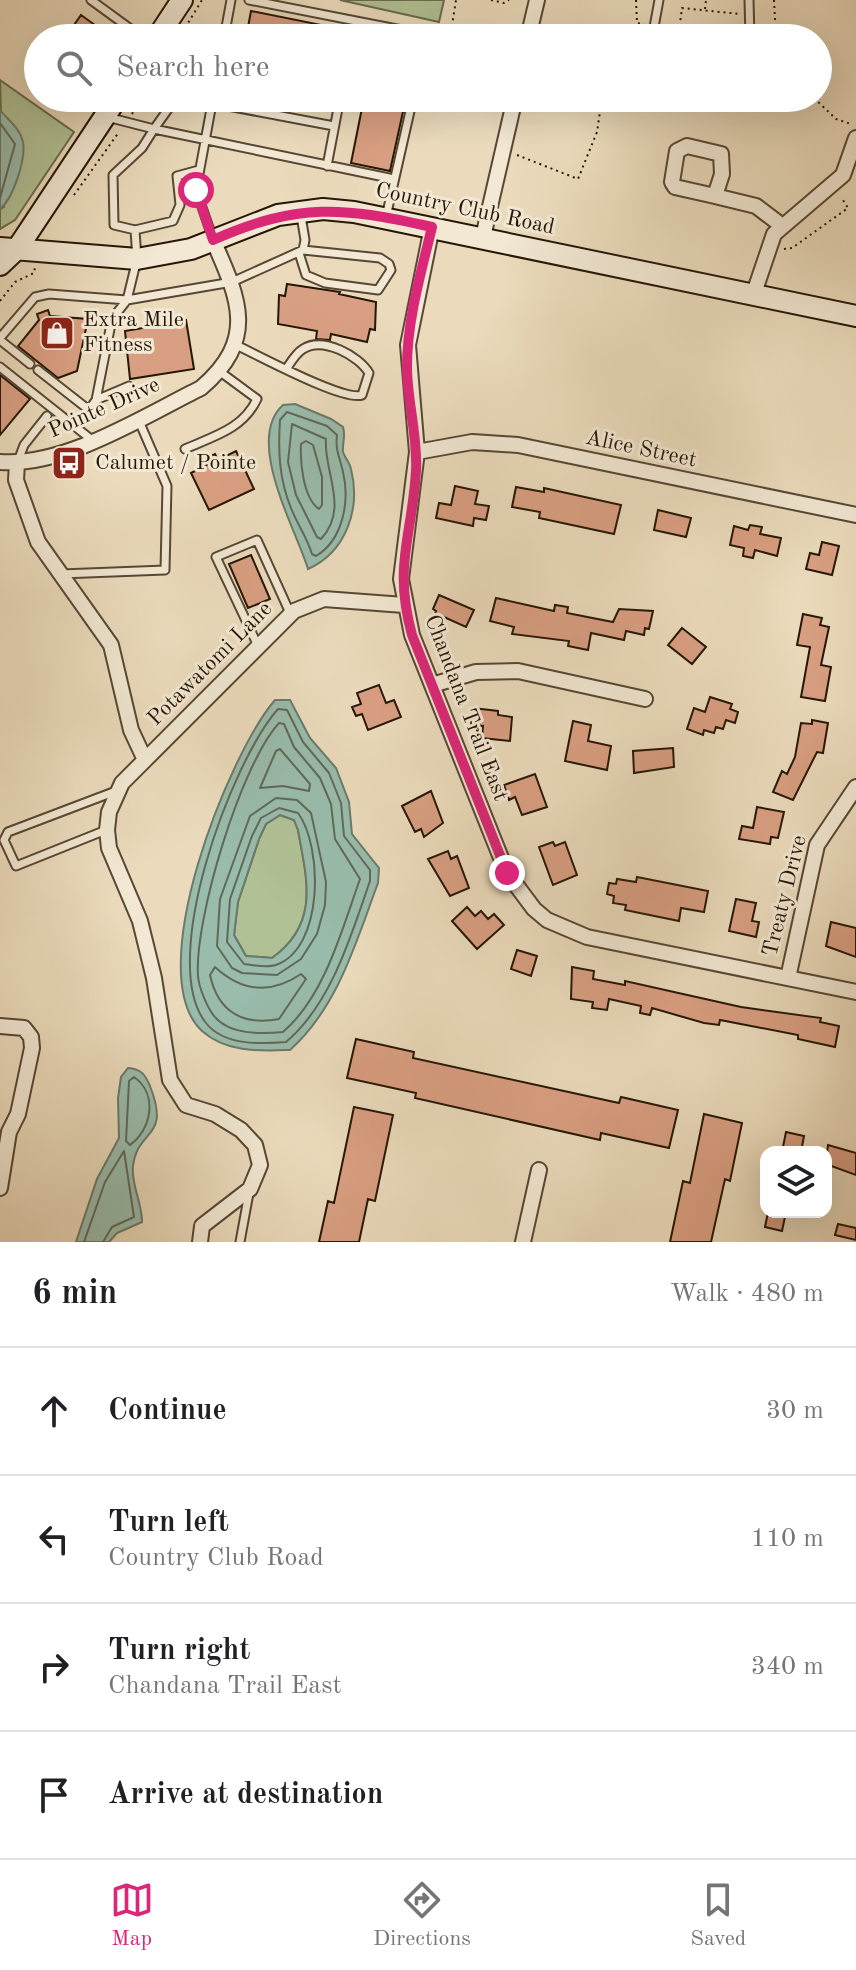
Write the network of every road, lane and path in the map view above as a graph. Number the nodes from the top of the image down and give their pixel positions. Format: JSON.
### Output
{"nodes":[{"id":1,"x":91,"y":0,"type":"edge"},
{"id":2,"x":182,"y":0,"type":"edge"},
{"id":3,"x":202,"y":0,"type":"edge"},
{"id":4,"x":231,"y":0,"type":"edge"},
{"id":5,"x":249,"y":0,"type":"edge"},
{"id":6,"x":456,"y":0,"type":"edge"},
{"id":7,"x":491,"y":0,"type":"edge"},
{"id":8,"x":509,"y":0,"type":"edge"},
{"id":9,"x":537,"y":0,"type":"edge"},
{"id":10,"x":636,"y":0,"type":"edge"},
{"id":11,"x":659,"y":0,"type":"edge"},
{"id":12,"x":706,"y":0,"type":"edge"},
{"id":13,"x":749,"y":0,"type":"edge"},
{"id":14,"x":774,"y":0,"type":"edge"},
{"id":15,"x":705,"y":10,"type":"junction"},
{"id":16,"x":749,"y":15,"type":"junction"},
{"id":17,"x":124,"y":24,"type":"edge"},
{"id":18,"x":166,"y":24,"type":"edge"},
{"id":19,"x":187,"y":24,"type":"edge"},
{"id":20,"x":227,"y":24,"type":"edge"},
{"id":21,"x":371,"y":24,"type":"edge"},
{"id":22,"x":452,"y":24,"type":"edge"},
{"id":23,"x":531,"y":24,"type":"edge"},
{"id":24,"x":645,"y":24,"type":"edge"},
{"id":25,"x":653,"y":24,"type":"edge"},
{"id":26,"x":680,"y":24,"type":"edge"},
{"id":27,"x":749,"y":24,"type":"edge"},
{"id":28,"x":775,"y":24,"type":"edge"},
{"id":29,"x":108,"y":112,"type":"edge"},
{"id":30,"x":133,"y":112,"type":"edge"},
{"id":31,"x":166,"y":112,"type":"edge"},
{"id":32,"x":210,"y":112,"type":"edge"},
{"id":33,"x":266,"y":112,"type":"edge"},
{"id":34,"x":337,"y":112,"type":"edge"},
{"id":35,"x":410,"y":112,"type":"edge"},
{"id":36,"x":512,"y":112,"type":"edge"},
{"id":37,"x":600,"y":112,"type":"edge"},
{"id":38,"x":829,"y":112,"type":"edge"},
{"id":39,"x":105,"y":116,"type":"junction"},
{"id":40,"x":127,"y":122,"type":"junction"},
{"id":41,"x":334,"y":126,"type":"junction"},
{"id":42,"x":856,"y":126,"type":"edge"},
{"id":43,"x":154,"y":129,"type":"junction"},
{"id":44,"x":856,"y":138,"type":"edge"},
{"id":45,"x":205,"y":141,"type":"junction"},
{"id":46,"x":503,"y":151,"type":"junction"},
{"id":47,"x":327,"y":166,"type":"junction"},
{"id":48,"x":199,"y":170,"type":"junction"},
{"id":49,"x":394,"y":179,"type":"junction"},
{"id":50,"x":832,"y":184,"type":"junction"},
{"id":51,"x":715,"y":196,"type":"dead end"},
{"id":52,"x":67,"y":205,"type":"dead end"},
{"id":53,"x":300,"y":211,"type":"junction"},
{"id":54,"x":386,"y":217,"type":"junction"},
{"id":55,"x":781,"y":225,"type":"junction"},
{"id":56,"x":432,"y":227,"type":"junction"},
{"id":57,"x":135,"y":230,"type":"junction"},
{"id":58,"x":483,"y":237,"type":"junction"},
{"id":59,"x":213,"y":240,"type":"junction"},
{"id":60,"x":9,"y":249,"type":"edge"},
{"id":61,"x":767,"y":249,"type":"junction"},
{"id":62,"x":301,"y":251,"type":"junction"},
{"id":63,"x":41,"y":252,"type":"junction"},
{"id":64,"x":137,"y":259,"type":"junction"},
{"id":65,"x":0,"y":265,"type":"edge"},
{"id":66,"x":232,"y":282,"type":"junction"},
{"id":67,"x":754,"y":293,"type":"junction"},
{"id":68,"x":127,"y":300,"type":"junction"},
{"id":69,"x":0,"y":301,"type":"edge"},
{"id":70,"x":856,"y":316,"type":"edge"},
{"id":71,"x":0,"y":339,"type":"edge"},
{"id":72,"x":234,"y":344,"type":"junction"},
{"id":73,"x":30,"y":364,"type":"dead end"},
{"id":74,"x":0,"y":367,"type":"edge"},
{"id":75,"x":287,"y":368,"type":"junction"},
{"id":76,"x":38,"y":370,"type":"dead end"},
{"id":77,"x":219,"y":371,"type":"junction"},
{"id":78,"x":129,"y":386,"type":"dead end"},
{"id":79,"x":96,"y":400,"type":"junction"},
{"id":80,"x":89,"y":410,"type":"junction"},
{"id":81,"x":47,"y":416,"type":"dead end"},
{"id":82,"x":138,"y":419,"type":"junction"},
{"id":83,"x":77,"y":427,"type":"junction"},
{"id":84,"x":92,"y":440,"type":"junction"},
{"id":85,"x":185,"y":449,"type":"dead end"},
{"id":86,"x":417,"y":452,"type":"junction"},
{"id":87,"x":0,"y":462,"type":"edge"},
{"id":88,"x":17,"y":463,"type":"junction"},
{"id":89,"x":856,"y":515,"type":"edge"},
{"id":90,"x":58,"y":575,"type":"junction"},
{"id":91,"x":404,"y":605,"type":"junction"},
{"id":92,"x":291,"y":614,"type":"junction"},
{"id":93,"x":258,"y":646,"type":"junction"},
{"id":94,"x":432,"y":685,"type":"junction"},
{"id":95,"x":645,"y":699,"type":"dead end"},
{"id":96,"x":145,"y":760,"type":"junction"},
{"id":97,"x":856,"y":787,"type":"edge"},
{"id":98,"x":118,"y":791,"type":"junction"},
{"id":99,"x":107,"y":830,"type":"junction"},
{"id":100,"x":788,"y":978,"type":"junction"},
{"id":101,"x":856,"y":992,"type":"edge"},
{"id":102,"x":0,"y":1026,"type":"edge"},
{"id":103,"x":5,"y":1129,"type":"edge"},
{"id":104,"x":539,"y":1170,"type":"dead end"},
{"id":105,"x":0,"y":1188,"type":"edge"},
{"id":106,"x":250,"y":1189,"type":"junction"},
{"id":107,"x":200,"y":1242,"type":"edge"},
{"id":108,"x":240,"y":1242,"type":"edge"},
{"id":109,"x":523,"y":1242,"type":"edge"}],
"edges":[{"from":1,"to":17,"type":"lane"},
{"from":2,"to":18,"type":"street"},
{"from":3,"to":19,"type":"path"},
{"from":4,"to":20,"type":"lane"},
{"from":5,"to":21,"type":"lane"},
{"from":6,"to":22,"type":"path"},
{"from":7,"to":8,"type":"path"},
{"from":9,"to":23,"type":"street"},
{"from":10,"to":24,"type":"path"},
{"from":11,"to":25,"type":"lane"},
{"from":12,"to":15,"type":"path"},
{"from":13,"to":16,"type":"lane"},
{"from":14,"to":28,"type":"path"},
{"from":15,"to":16,"type":"path"},
{"from":15,"to":26,"type":"path"},
{"from":16,"to":27,"type":"lane"},
{"from":29,"to":39,"type":"street"},
{"from":30,"to":40,"type":"path"},
{"from":31,"to":43,"type":"lane"},
{"from":32,"to":45,"type":"lane"},
{"from":33,"to":41,"type":"lane"},
{"from":34,"to":41,"type":"lane"},
{"from":35,"to":49,"type":"lane"},
{"from":36,"to":46,"type":"street"},
{"from":37,"to":46,"type":"path"},
{"from":38,"to":42,"type":"path"},
{"from":39,"to":40,"type":"lane"},
{"from":39,"to":60,"type":"street"},
{"from":40,"to":43,"type":"lane"},
{"from":40,"to":52,"type":"path"},
{"from":41,"to":47,"type":"lane"},
{"from":43,"to":45,"type":"lane"},
{"from":43,"to":57,"type":"lane"},
{"from":44,"to":50,"type":"street"},
{"from":45,"to":47,"type":"lane"},
{"from":45,"to":48,"type":"lane"},
{"from":46,"to":58,"type":"street"},
{"from":47,"to":49,"type":"lane"},
{"from":48,"to":57,"type":"lane"},
{"from":48,"to":59,"type":"lane"},
{"from":49,"to":54,"type":"lane"},
{"from":50,"to":55,"type":"street"},
{"from":50,"to":61,"type":"path"},
{"from":51,"to":55,"type":"street"},
{"from":53,"to":54,"type":"street","name":"Country Club Road"},
{"from":53,"to":59,"type":"street","name":"Country Club Road"},
{"from":53,"to":62,"type":"lane"},
{"from":54,"to":56,"type":"street","name":"Country Club Road"},
{"from":55,"to":61,"type":"street"},
{"from":56,"to":58,"type":"street","name":"Country Club Road"},
{"from":56,"to":86,"type":"street","name":"Chandana Trail East"},
{"from":57,"to":64,"type":"lane"},
{"from":58,"to":67,"type":"street","name":"Country Club Road"},
{"from":59,"to":64,"type":"street","name":"Country Club Road"},
{"from":59,"to":66,"type":"street","name":"Pointe Drive"},
{"from":60,"to":63,"type":"street","name":"Country Club Road"},
{"from":60,"to":65,"type":"street"},
{"from":61,"to":67,"type":"street"},
{"from":62,"to":62,"type":"lane"},
{"from":62,"to":66,"type":"lane"},
{"from":63,"to":64,"type":"street","name":"Country Club Road"},
{"from":63,"to":69,"type":"path"},
{"from":64,"to":68,"type":"lane"},
{"from":66,"to":68,"type":"lane"},
{"from":66,"to":72,"type":"street","name":"Pointe Drive"},
{"from":67,"to":70,"type":"street","name":"Country Club Road"},
{"from":68,"to":71,"type":"lane"},
{"from":68,"to":79,"type":"lane"},
{"from":71,"to":73,"type":"lane"},
{"from":72,"to":75,"type":"lane"},
{"from":72,"to":77,"type":"street","name":"Pointe Drive"},
{"from":74,"to":83,"type":"lane"},
{"from":75,"to":75,"type":"lane"},
{"from":76,"to":80,"type":"lane"},
{"from":77,"to":82,"type":"street","name":"Pointe Drive"},
{"from":77,"to":85,"type":"lane"},
{"from":78,"to":79,"type":"lane"},
{"from":79,"to":80,"type":"lane"},
{"from":80,"to":83,"type":"lane"},
{"from":81,"to":88,"type":"lane"},
{"from":82,"to":84,"type":"street","name":"Pointe Drive"},
{"from":82,"to":90,"type":"lane"},
{"from":83,"to":84,"type":"lane"},
{"from":84,"to":88,"type":"street","name":"Pointe Drive"},
{"from":86,"to":89,"type":"street","name":"Alice Street"},
{"from":86,"to":91,"type":"street","name":"Chandana Trail East"},
{"from":87,"to":88,"type":"street","name":"Pointe Drive"},
{"from":88,"to":90,"type":"street"},
{"from":90,"to":96,"type":"street"},
{"from":91,"to":92,"type":"street","name":"Potawatomi Lane"},
{"from":91,"to":94,"type":"street","name":"Chandana Trail East"},
{"from":92,"to":93,"type":"street","name":"Potawatomi Lane"},
{"from":92,"to":93,"type":"lane"},
{"from":93,"to":96,"type":"street","name":"Potawatomi Lane"},
{"from":94,"to":95,"type":"street"},
{"from":94,"to":100,"type":"street","name":"Chandana Trail East"},
{"from":96,"to":98,"type":"street","name":"Potawatomi Lane"},
{"from":97,"to":100,"type":"street","name":"Treaty Drive"},
{"from":98,"to":99,"type":"street"},
{"from":98,"to":99,"type":"lane"},
{"from":99,"to":106,"type":"street"},
{"from":100,"to":101,"type":"street","name":"Chandana Trail East"},
{"from":102,"to":103,"type":"street"},
{"from":103,"to":105,"type":"street"},
{"from":104,"to":109,"type":"street"},
{"from":106,"to":107,"type":"street"},
{"from":106,"to":108,"type":"lane"}]}
